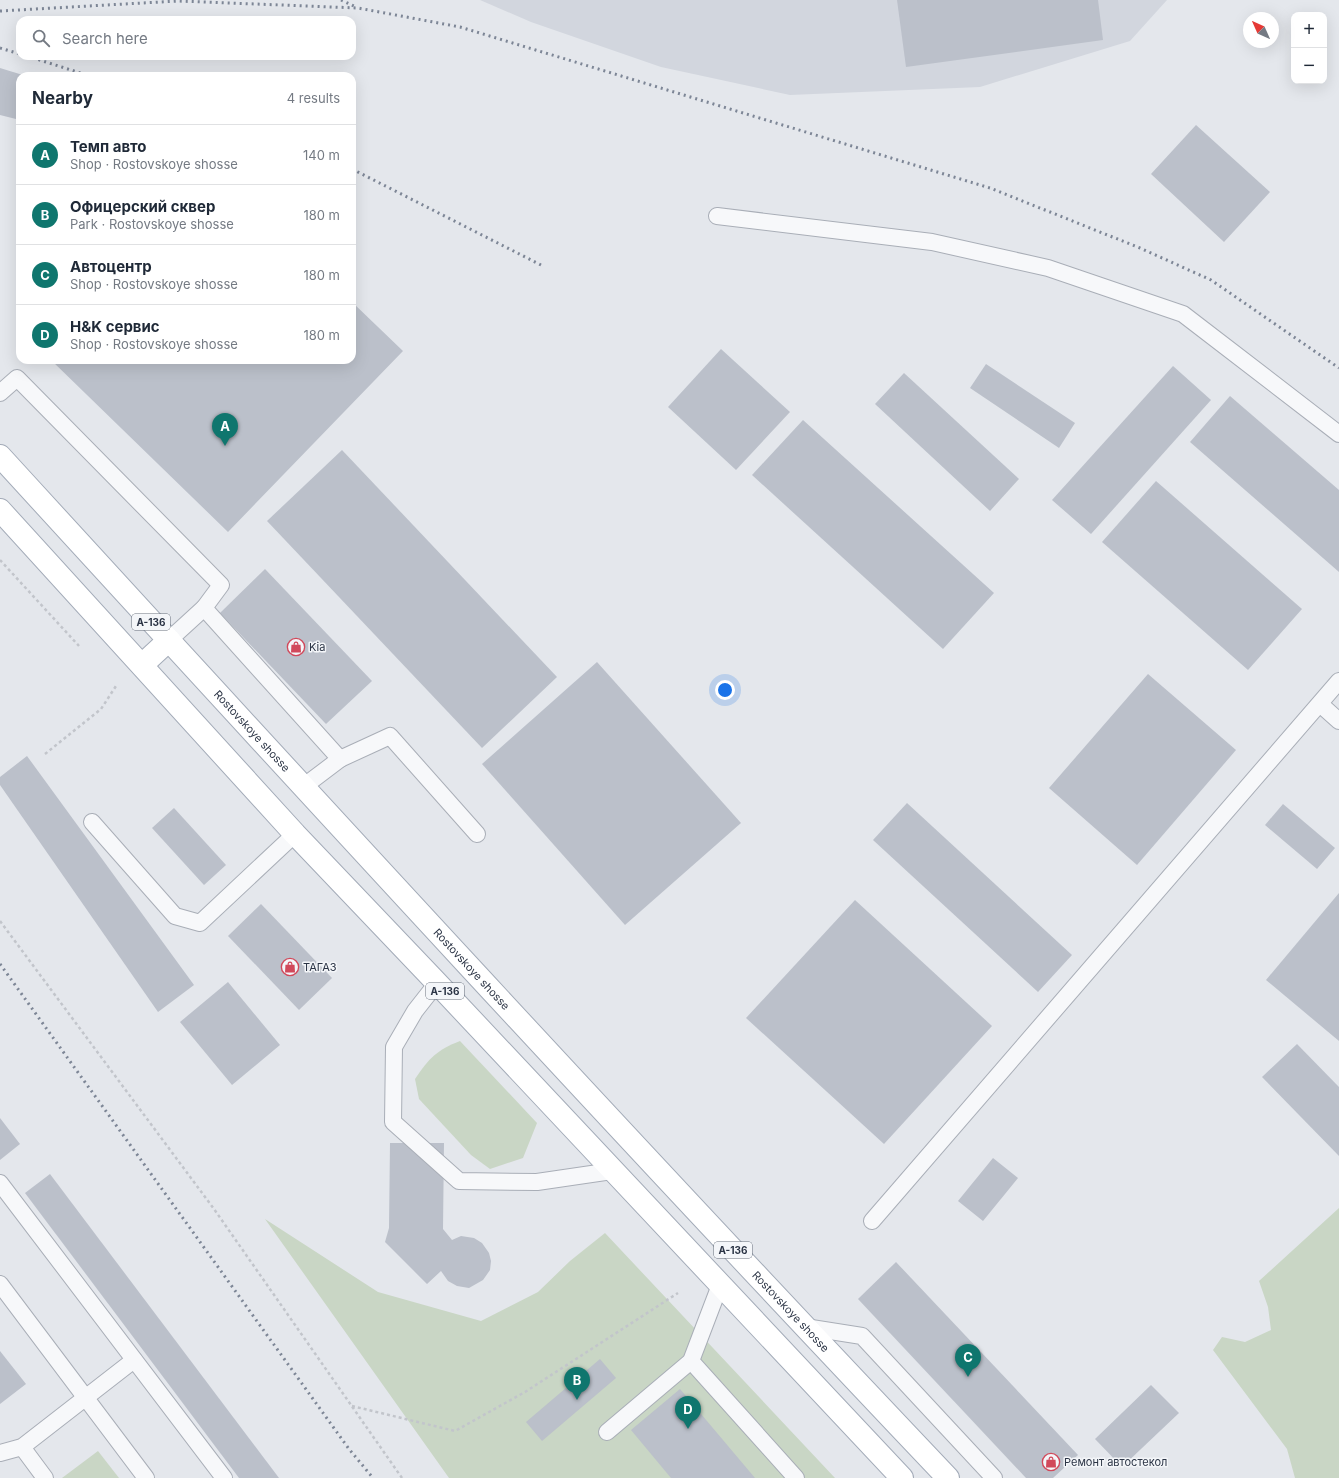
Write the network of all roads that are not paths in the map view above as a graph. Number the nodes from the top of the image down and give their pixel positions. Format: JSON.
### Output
{"nodes":[{"id":1,"x":717,"y":216,"type":"dead end"},
{"id":2,"x":0,"y":393,"type":"edge"},
{"id":3,"x":1339,"y":434,"type":"edge"},
{"id":4,"x":0,"y":456,"type":"edge"},
{"id":5,"x":0,"y":510,"type":"edge"},
{"id":6,"x":204,"y":608,"type":"junction"},
{"id":7,"x":169,"y":640,"type":"junction"},
{"id":8,"x":142,"y":665,"type":"junction"},
{"id":9,"x":1339,"y":681,"type":"edge"},
{"id":10,"x":1320,"y":704,"type":"junction"},
{"id":11,"x":1339,"y":721,"type":"edge"},
{"id":12,"x":340,"y":759,"type":"junction"},
{"id":13,"x":303,"y":787,"type":"junction"},
{"id":14,"x":92,"y":822,"type":"dead end"},
{"id":15,"x":295,"y":834,"type":"junction"},
{"id":16,"x":477,"y":834,"type":"dead end"},
{"id":17,"x":437,"y":983,"type":"junction"},
{"id":18,"x":612,"y":1171,"type":"junction"},
{"id":19,"x":0,"y":1183,"type":"edge"},
{"id":20,"x":872,"y":1221,"type":"dead end"},
{"id":21,"x":0,"y":1284,"type":"edge"},
{"id":22,"x":720,"y":1285,"type":"junction"},
{"id":23,"x":805,"y":1327,"type":"junction"},
{"id":24,"x":134,"y":1360,"type":"junction"},
{"id":25,"x":691,"y":1361,"type":"junction"},
{"id":26,"x":86,"y":1398,"type":"junction"},
{"id":27,"x":607,"y":1432,"type":"dead end"},
{"id":28,"x":22,"y":1447,"type":"junction"},
{"id":29,"x":0,"y":1453,"type":"edge"},
{"id":30,"x":45,"y":1478,"type":"edge"},
{"id":31,"x":146,"y":1478,"type":"edge"},
{"id":32,"x":224,"y":1478,"type":"edge"},
{"id":33,"x":796,"y":1478,"type":"edge"},
{"id":34,"x":902,"y":1478,"type":"edge"},
{"id":35,"x":948,"y":1478,"type":"edge"},
{"id":36,"x":994,"y":1478,"type":"edge"}],
"edges":[{"from":1,"to":3,"type":"lane"},
{"from":2,"to":6,"type":"lane"},
{"from":4,"to":7,"type":"main road","name":"Rostovskoye shosse","number":"А-136"},
{"from":5,"to":8,"type":"main road","number":"А-136"},
{"from":6,"to":7,"type":"lane"},
{"from":6,"to":12,"type":"lane"},
{"from":7,"to":8,"type":"main road","number":"А-136"},
{"from":7,"to":13,"type":"main road","name":"Rostovskoye shosse","number":"А-136"},
{"from":8,"to":15,"type":"main road","number":"А-136"},
{"from":9,"to":10,"type":"lane"},
{"from":10,"to":11,"type":"lane"},
{"from":10,"to":20,"type":"lane"},
{"from":12,"to":13,"type":"lane"},
{"from":12,"to":16,"type":"lane"},
{"from":13,"to":23,"type":"main road","name":"Rostovskoye shosse","number":"А-136"},
{"from":14,"to":15,"type":"lane"},
{"from":15,"to":17,"type":"main road","number":"А-136"},
{"from":17,"to":18,"type":"main road","number":"А-136"},
{"from":17,"to":18,"type":"lane"},
{"from":18,"to":22,"type":"main road","number":"А-136"},
{"from":19,"to":24,"type":"lane"},
{"from":21,"to":26,"type":"lane"},
{"from":22,"to":25,"type":"lane"},
{"from":22,"to":34,"type":"main road","number":"А-136"},
{"from":23,"to":35,"type":"main road","name":"Rostovskoye shosse","number":"А-136"},
{"from":23,"to":36,"type":"lane"},
{"from":24,"to":26,"type":"lane"},
{"from":24,"to":32,"type":"lane"},
{"from":25,"to":27,"type":"lane"},
{"from":25,"to":33,"type":"lane"},
{"from":26,"to":28,"type":"lane"},
{"from":26,"to":31,"type":"lane"},
{"from":28,"to":29,"type":"lane"},
{"from":28,"to":30,"type":"lane"}]}
